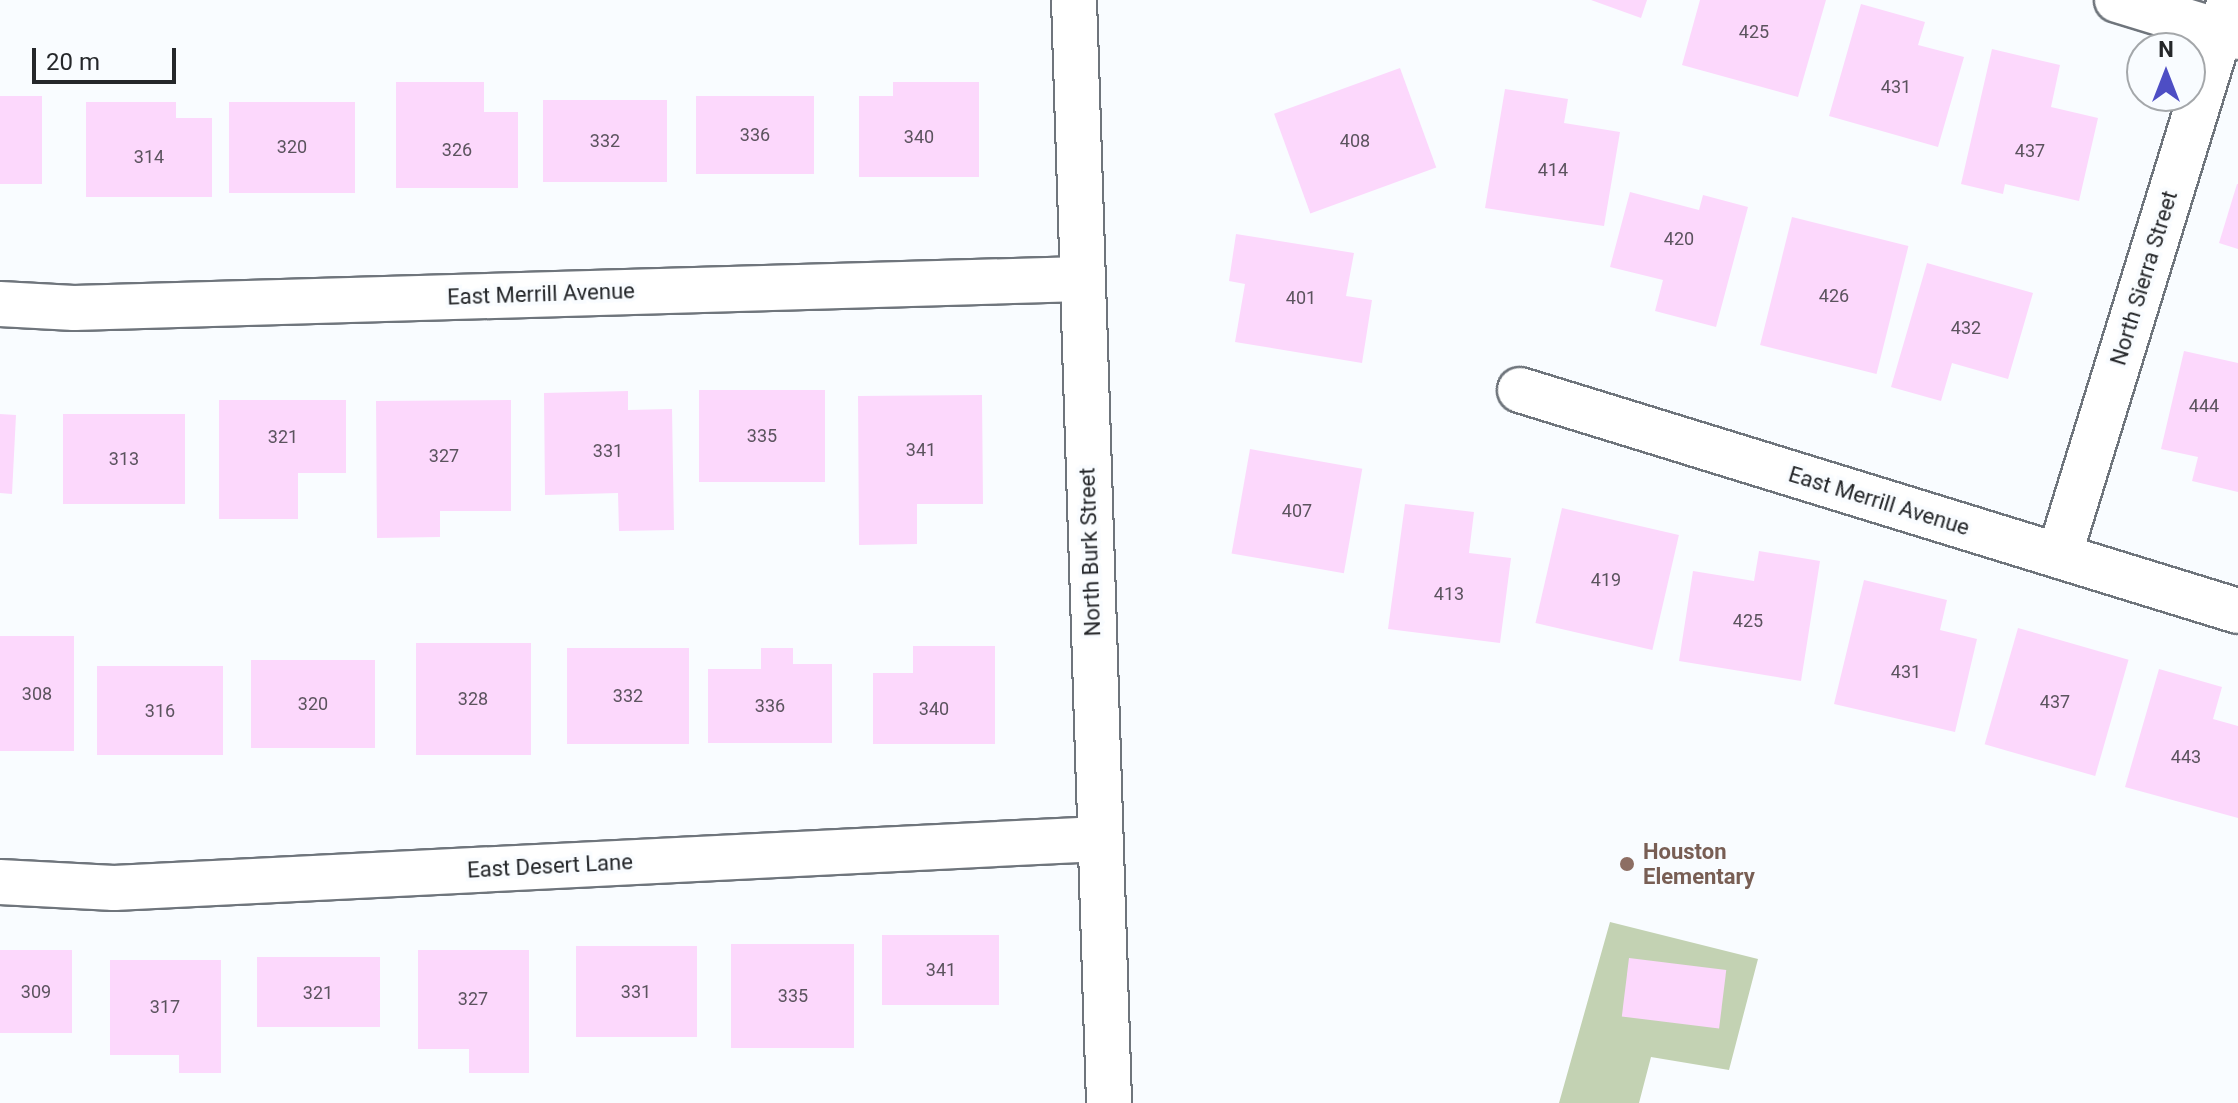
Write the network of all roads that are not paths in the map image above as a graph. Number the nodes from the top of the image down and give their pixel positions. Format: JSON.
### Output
{"nodes":[{"id":1,"x":1074,"y":0,"type":"edge"},
{"id":2,"x":2117,"y":0,"type":"edge"},
{"id":3,"x":2229,"y":23,"type":"edge"},
{"id":4,"x":1082,"y":279,"type":"junction"},
{"id":5,"x":0,"y":304,"type":"edge"},
{"id":6,"x":1520,"y":390,"type":"dead end"},
{"id":7,"x":2059,"y":556,"type":"junction"},
{"id":8,"x":2238,"y":611,"type":"edge"},
{"id":9,"x":1100,"y":839,"type":"junction"},
{"id":10,"x":0,"y":882,"type":"edge"},
{"id":11,"x":1109,"y":1103,"type":"edge"}],
"edges":[{"from":1,"to":4,"type":"street","name":"North Burk Street"},
{"from":2,"to":3,"type":"street"},
{"from":3,"to":7,"type":"street","name":"North Sierra Street"},
{"from":4,"to":5,"type":"street","name":"East Merrill Avenue"},
{"from":4,"to":9,"type":"street","name":"North Burk Street"},
{"from":6,"to":7,"type":"street","name":"East Merrill Avenue"},
{"from":7,"to":8,"type":"street","name":"East Merrill Avenue"},
{"from":9,"to":10,"type":"street","name":"East Desert Lane"},
{"from":9,"to":11,"type":"street","name":"North Burk Street"}]}
